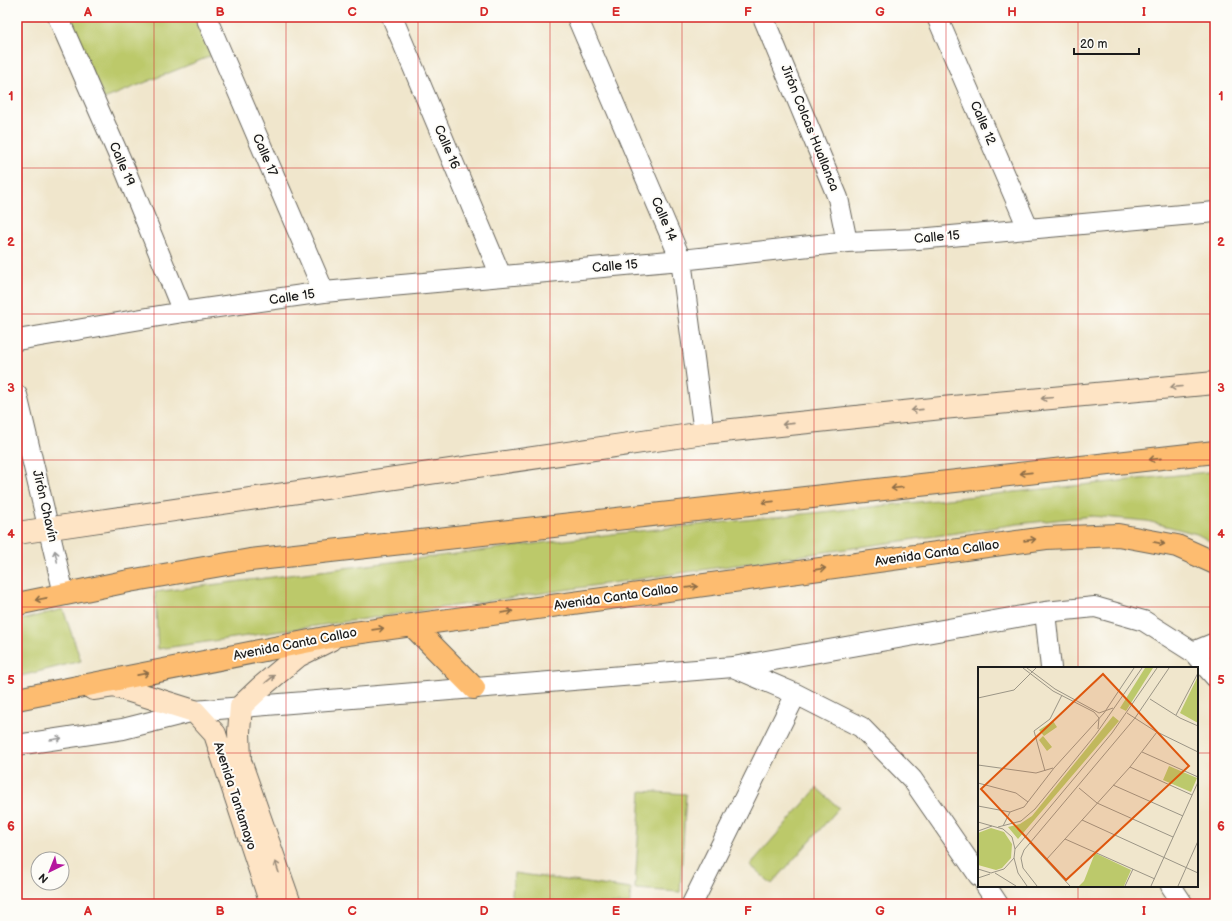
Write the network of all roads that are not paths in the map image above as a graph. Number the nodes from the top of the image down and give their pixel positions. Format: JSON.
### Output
{"nodes":[{"id":1,"x":58,"y":17,"type":"edge"},
{"id":2,"x":206,"y":17,"type":"edge"},
{"id":3,"x":392,"y":17,"type":"edge"},
{"id":4,"x":577,"y":17,"type":"edge"},
{"id":5,"x":763,"y":17,"type":"edge"},
{"id":6,"x":937,"y":17,"type":"edge"},
{"id":7,"x":1215,"y":212,"type":"edge"},
{"id":8,"x":1028,"y":228,"type":"junction"},
{"id":9,"x":847,"y":242,"type":"junction"},
{"id":10,"x":681,"y":260,"type":"junction"},
{"id":11,"x":501,"y":276,"type":"junction"},
{"id":12,"x":324,"y":292,"type":"junction"},
{"id":13,"x":183,"y":312,"type":"junction"},
{"id":14,"x":17,"y":340,"type":"edge"},
{"id":15,"x":1215,"y":384,"type":"edge"},
{"id":16,"x":17,"y":395,"type":"edge"},
{"id":17,"x":704,"y":434,"type":"junction"},
{"id":18,"x":1215,"y":452,"type":"edge"},
{"id":19,"x":50,"y":528,"type":"junction"},
{"id":20,"x":17,"y":533,"type":"edge"},
{"id":21,"x":1215,"y":563,"type":"edge"},
{"id":22,"x":64,"y":594,"type":"junction"},
{"id":23,"x":17,"y":604,"type":"edge"},
{"id":24,"x":1045,"y":612,"type":"junction"},
{"id":25,"x":412,"y":625,"type":"junction"},
{"id":26,"x":340,"y":634,"type":"junction"},
{"id":27,"x":1215,"y":643,"type":"edge"},
{"id":28,"x":1193,"y":652,"type":"junction"},
{"id":29,"x":733,"y":667,"type":"junction"},
{"id":30,"x":1051,"y":667,"type":"edge"},
{"id":31,"x":1215,"y":677,"type":"edge"},
{"id":32,"x":474,"y":688,"type":"junction"},
{"id":33,"x":796,"y":694,"type":"junction"},
{"id":34,"x":27,"y":697,"type":"edge"},
{"id":35,"x":241,"y":706,"type":"junction"},
{"id":36,"x":194,"y":711,"type":"junction"},
{"id":37,"x":17,"y":745,"type":"edge"},
{"id":38,"x":978,"y":875,"type":"edge"},
{"id":39,"x":987,"y":887,"type":"edge"},
{"id":40,"x":1172,"y":887,"type":"edge"},
{"id":41,"x":271,"y":904,"type":"edge"},
{"id":42,"x":290,"y":904,"type":"edge"},
{"id":43,"x":692,"y":904,"type":"edge"},
{"id":44,"x":998,"y":904,"type":"edge"},
{"id":45,"x":1183,"y":904,"type":"edge"}],
"edges":[{"from":1,"to":13,"type":"street","name":"Calle 19"},
{"from":2,"to":12,"type":"street","name":"Calle 17"},
{"from":3,"to":11,"type":"street","name":"Calle 16"},
{"from":4,"to":10,"type":"street","name":"Calle 14"},
{"from":5,"to":9,"type":"street","name":"Jirón Colcas Huallanca"},
{"from":6,"to":8,"type":"street","name":"Calle 12"},
{"from":7,"to":8,"type":"street","name":"Calle 15"},
{"from":8,"to":9,"type":"street","name":"Calle 15"},
{"from":9,"to":10,"type":"street","name":"Calle 15"},
{"from":10,"to":11,"type":"street","name":"Calle 15"},
{"from":10,"to":17,"type":"street","name":"Calle 14"},
{"from":11,"to":12,"type":"street","name":"Calle 15"},
{"from":12,"to":13,"type":"street","name":"Calle 15"},
{"from":13,"to":14,"type":"street","name":"Calle 15"},
{"from":15,"to":17,"type":"street","one_way":true},
{"from":16,"to":19,"type":"street","name":"Jirón Chavín"},
{"from":17,"to":19,"type":"street"},
{"from":18,"to":22,"type":"main road","one_way":true},
{"from":19,"to":20,"type":"street"},
{"from":22,"to":19,"type":"street","name":"Jirón Chavín","one_way":true},
{"from":25,"to":21,"type":"main road","name":"Avenida Canta Callao","one_way":true},
{"from":22,"to":23,"type":"main road","one_way":true},
{"from":24,"to":28,"type":"street"},
{"from":24,"to":29,"type":"street"},
{"from":24,"to":30,"type":"street"},
{"from":26,"to":25,"type":"main road","name":"Avenida Canta Callao","one_way":true},
{"from":25,"to":32,"type":"main road"},
{"from":34,"to":26,"type":"main road","name":"Avenida Canta Callao","one_way":true},
{"from":35,"to":26,"type":"street","one_way":true},
{"from":27,"to":28,"type":"street"},
{"from":28,"to":31,"type":"street"},
{"from":29,"to":32,"type":"street"},
{"from":29,"to":33,"type":"street"},
{"from":32,"to":35,"type":"street"},
{"from":33,"to":38,"type":"street"},
{"from":33,"to":43,"type":"street"},
{"from":34,"to":36,"type":"street"},
{"from":35,"to":36,"type":"street"},
{"from":42,"to":35,"type":"street","name":"Avenida Tantamayo","one_way":true},
{"from":37,"to":36,"type":"street","one_way":true},
{"from":36,"to":41,"type":"street","name":"Avenida Tantamayo"},
{"from":39,"to":44,"type":"street"},
{"from":40,"to":45,"type":"street"}]}
